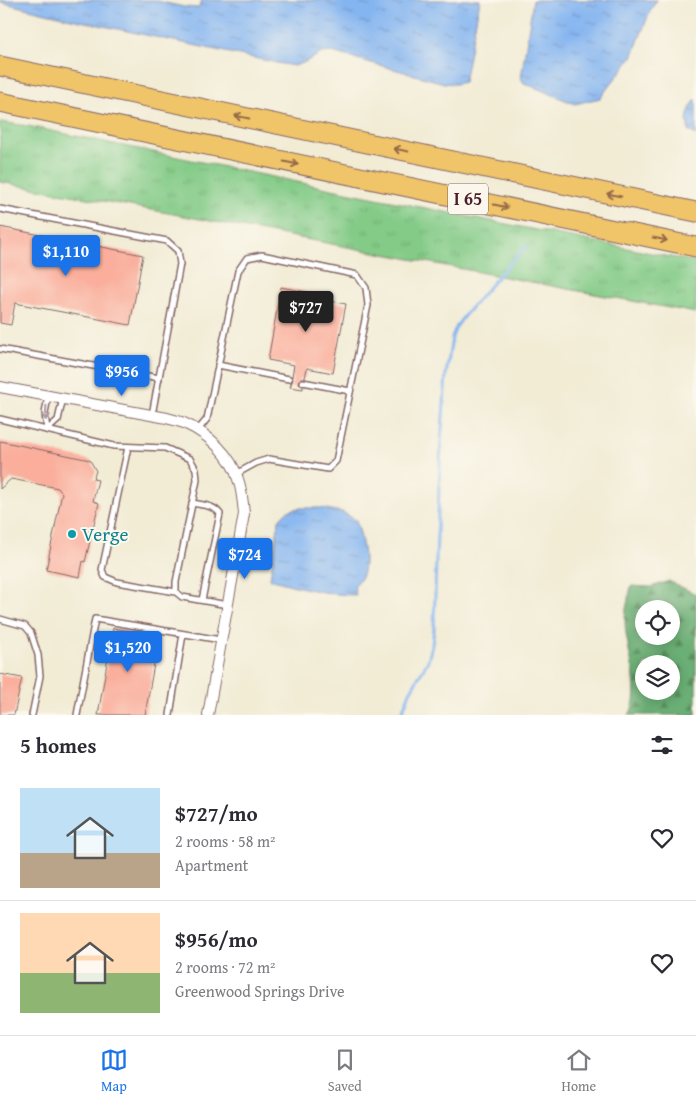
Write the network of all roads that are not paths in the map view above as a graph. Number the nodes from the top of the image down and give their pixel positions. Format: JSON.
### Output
{"nodes":[{"id":1,"x":0,"y":57,"type":"edge"},
{"id":2,"x":0,"y":66,"type":"edge"},
{"id":3,"x":0,"y":102,"type":"edge"},
{"id":4,"x":175,"y":103,"type":"junction"},
{"id":5,"x":0,"y":114,"type":"edge"},
{"id":6,"x":243,"y":153,"type":"junction"},
{"id":7,"x":0,"y":209,"type":"edge"},
{"id":8,"x":696,"y":212,"type":"edge"},
{"id":9,"x":696,"y":247,"type":"edge"},
{"id":10,"x":0,"y":349,"type":"edge"},
{"id":11,"x":218,"y":365,"type":"junction"},
{"id":12,"x":159,"y":378,"type":"junction"},
{"id":13,"x":288,"y":379,"type":"dead end"},
{"id":14,"x":303,"y":382,"type":"dead end"},
{"id":15,"x":0,"y":387,"type":"edge"},
{"id":16,"x":350,"y":391,"type":"junction"},
{"id":17,"x":48,"y":396,"type":"junction"},
{"id":18,"x":63,"y":398,"type":"junction"},
{"id":19,"x":152,"y":415,"type":"junction"},
{"id":20,"x":0,"y":419,"type":"edge"},
{"id":21,"x":47,"y":430,"type":"junction"},
{"id":22,"x":198,"y":430,"type":"junction"},
{"id":23,"x":128,"y":447,"type":"junction"},
{"id":24,"x":236,"y":474,"type":"junction"},
{"id":25,"x":192,"y":503,"type":"junction"},
{"id":26,"x":176,"y":592,"type":"junction"},
{"id":27,"x":202,"y":600,"type":"junction"},
{"id":28,"x":228,"y":605,"type":"junction"},
{"id":29,"x":0,"y":619,"type":"edge"},
{"id":30,"x":183,"y":634,"type":"junction"},
{"id":31,"x":221,"y":640,"type":"junction"},
{"id":32,"x":32,"y":715,"type":"edge"},
{"id":33,"x":77,"y":715,"type":"edge"},
{"id":34,"x":170,"y":715,"type":"edge"},
{"id":35,"x":208,"y":715,"type":"edge"}],
"edges":[{"from":1,"to":4,"type":"highway"},
{"from":2,"to":4,"type":"highway","number":"I 65"},
{"from":3,"to":6,"type":"highway","number":"I 65"},
{"from":8,"to":4,"type":"highway","number":"I 65","one_way":true},
{"from":5,"to":6,"type":"highway"},
{"from":6,"to":9,"type":"highway","number":"I 65","one_way":true},
{"from":7,"to":12,"type":"lane"},
{"from":10,"to":12,"type":"lane"},
{"from":11,"to":13,"type":"lane"},
{"from":11,"to":16,"type":"lane"},
{"from":11,"to":22,"type":"lane"},
{"from":12,"to":19,"type":"lane"},
{"from":14,"to":16,"type":"lane"},
{"from":15,"to":17,"type":"street"},
{"from":16,"to":24,"type":"lane"},
{"from":17,"to":18,"type":"street"},
{"from":17,"to":21,"type":"lane","one_way":true},
{"from":18,"to":19,"type":"street"},
{"from":18,"to":21,"type":"lane"},
{"from":19,"to":22,"type":"street"},
{"from":20,"to":21,"type":"lane"},
{"from":21,"to":23,"type":"lane"},
{"from":22,"to":24,"type":"street"},
{"from":23,"to":25,"type":"lane"},
{"from":23,"to":26,"type":"lane"},
{"from":24,"to":28,"type":"street"},
{"from":25,"to":26,"type":"lane"},
{"from":25,"to":27,"type":"lane"},
{"from":26,"to":27,"type":"lane"},
{"from":27,"to":28,"type":"lane"},
{"from":28,"to":31,"type":"street"},
{"from":29,"to":32,"type":"lane"},
{"from":30,"to":31,"type":"lane"},
{"from":30,"to":33,"type":"lane"},
{"from":30,"to":34,"type":"lane"},
{"from":31,"to":35,"type":"street"}]}
